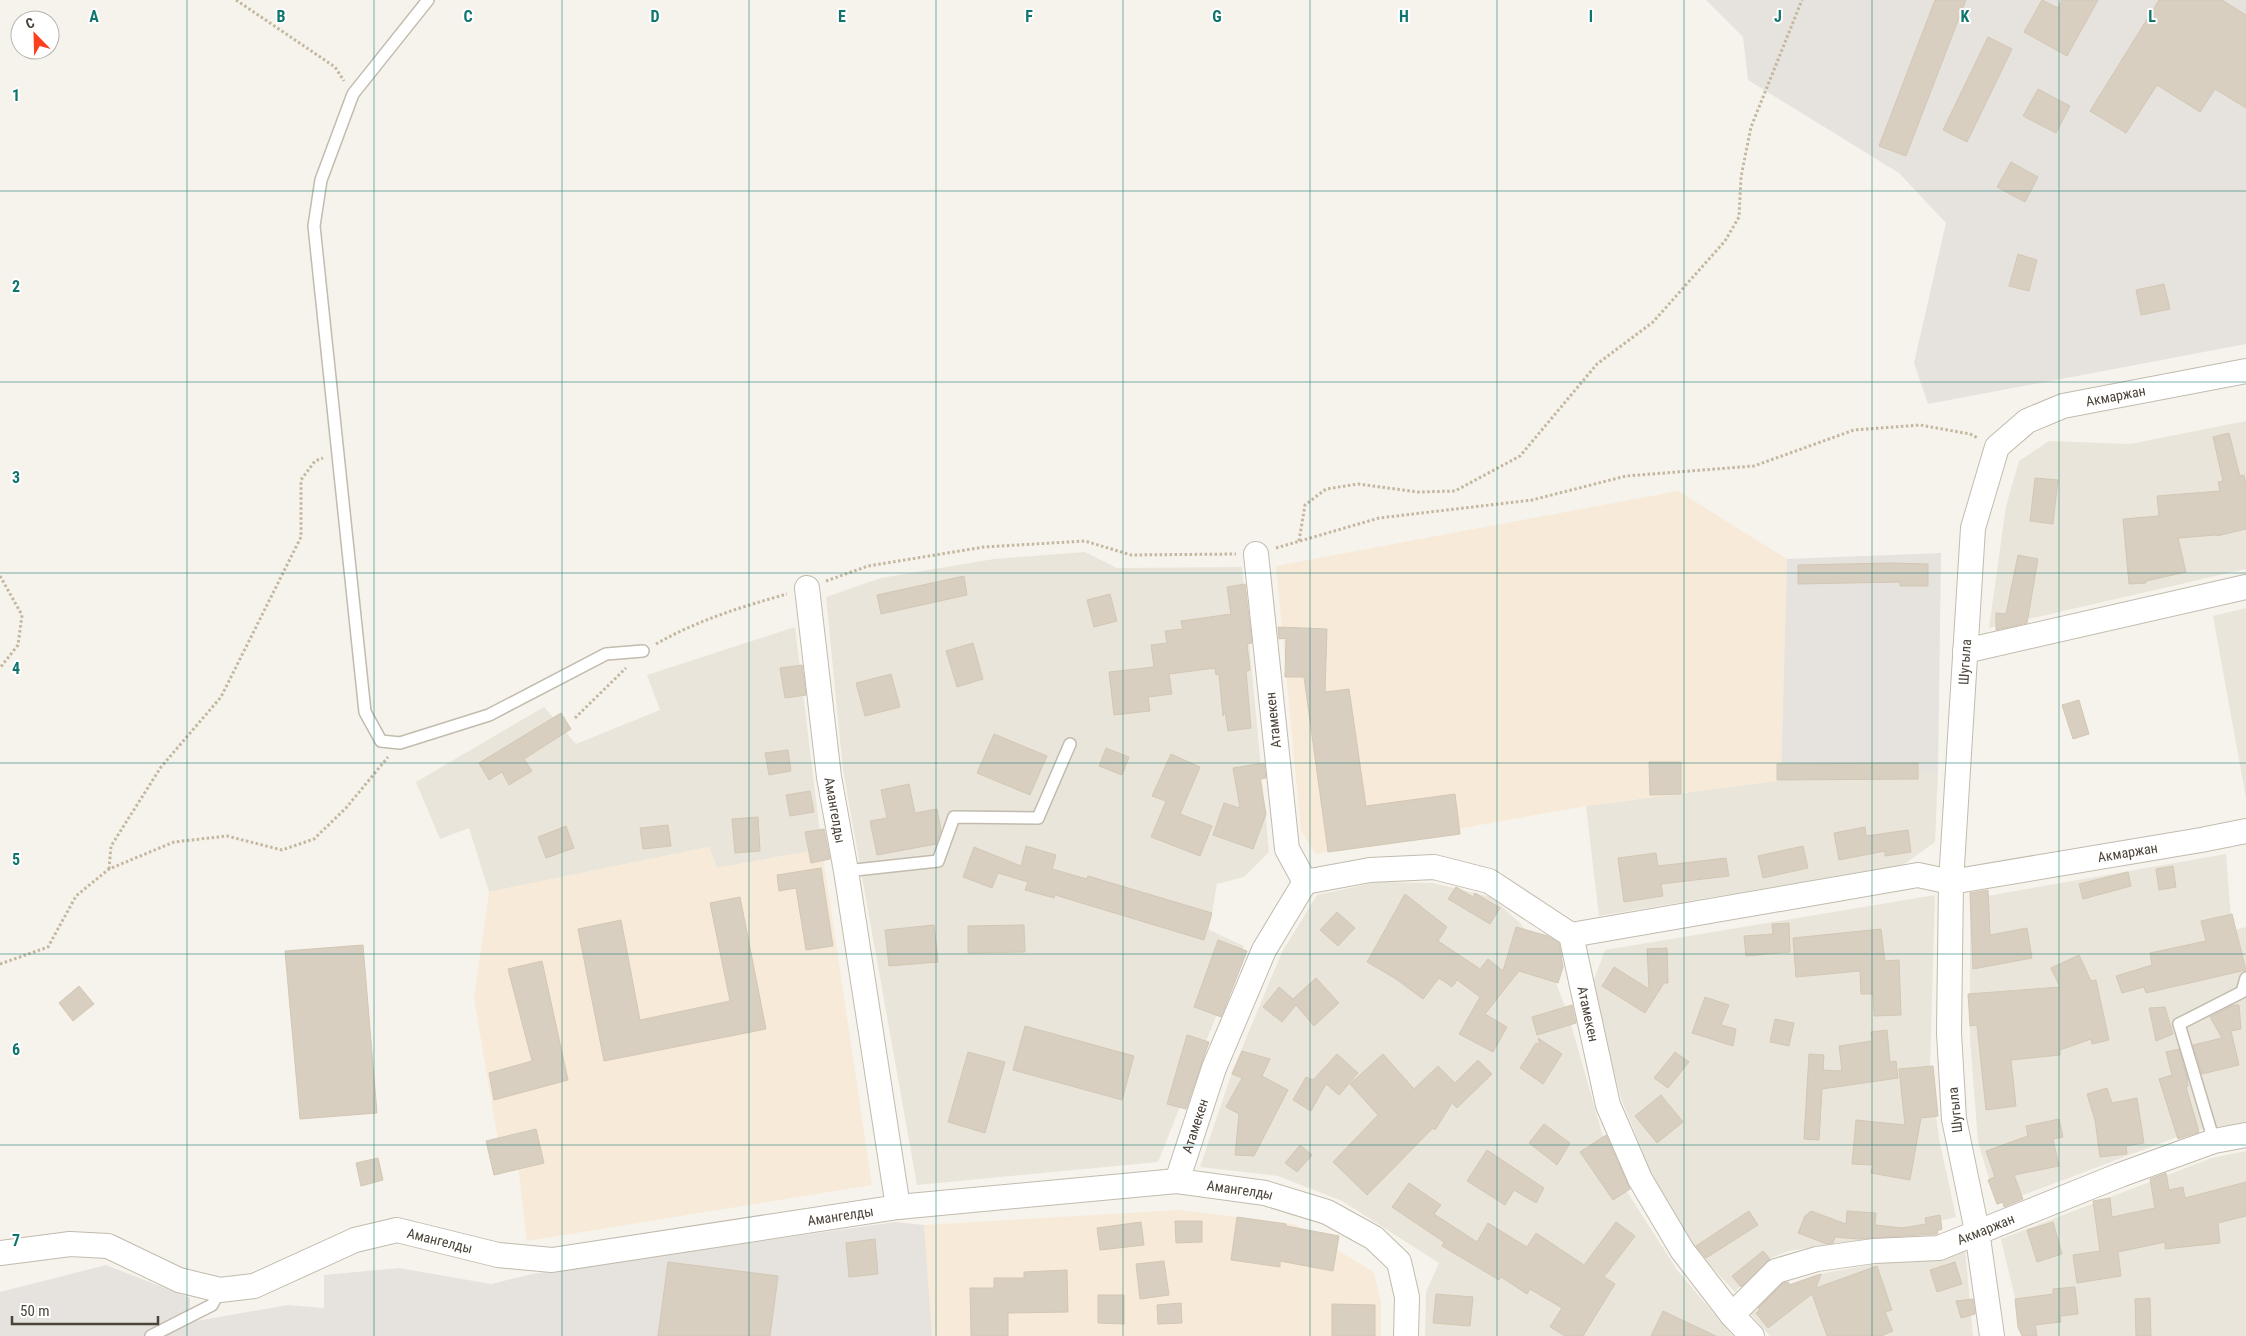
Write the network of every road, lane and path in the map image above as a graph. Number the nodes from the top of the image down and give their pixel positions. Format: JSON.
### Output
{"nodes":[{"id":1,"x":236,"y":0,"type":"edge"},
{"id":2,"x":428,"y":0,"type":"edge"},
{"id":3,"x":1802,"y":0,"type":"edge"},
{"id":4,"x":353,"y":94,"type":"junction"},
{"id":5,"x":2246,"y":371,"type":"edge"},
{"id":6,"x":1997,"y":447,"type":"junction"},
{"id":7,"x":338,"y":454,"type":"junction"},
{"id":8,"x":1299,"y":541,"type":"junction"},
{"id":9,"x":1256,"y":554,"type":"junction"},
{"id":10,"x":0,"y":576,"type":"edge"},
{"id":11,"x":2246,"y":587,"type":"edge"},
{"id":12,"x":807,"y":588,"type":"junction"},
{"id":13,"x":643,"y":651,"type":"junction"},
{"id":14,"x":1964,"y":651,"type":"junction"},
{"id":15,"x":0,"y":668,"type":"edge"},
{"id":16,"x":575,"y":718,"type":"dead end"},
{"id":17,"x":400,"y":743,"type":"junction"},
{"id":18,"x":1070,"y":744,"type":"dead end"},
{"id":19,"x":2246,"y":830,"type":"edge"},
{"id":20,"x":109,"y":869,"type":"junction"},
{"id":21,"x":846,"y":871,"type":"junction"},
{"id":22,"x":1305,"y":882,"type":"junction"},
{"id":23,"x":1950,"y":882,"type":"junction"},
{"id":24,"x":1571,"y":935,"type":"junction"},
{"id":25,"x":0,"y":964,"type":"edge"},
{"id":26,"x":2246,"y":978,"type":"edge"},
{"id":27,"x":2246,"y":1135,"type":"edge"},
{"id":28,"x":2214,"y":1141,"type":"junction"},
{"id":29,"x":1177,"y":1181,"type":"junction"},
{"id":30,"x":898,"y":1207,"type":"junction"},
{"id":31,"x":1977,"y":1231,"type":"junction"},
{"id":32,"x":0,"y":1253,"type":"edge"},
{"id":33,"x":220,"y":1290,"type":"junction"},
{"id":34,"x":1732,"y":1315,"type":"junction"},
{"id":35,"x":151,"y":1336,"type":"edge"},
{"id":36,"x":1406,"y":1336,"type":"edge"},
{"id":37,"x":1752,"y":1336,"type":"edge"},
{"id":38,"x":1992,"y":1336,"type":"edge"}],
"edges":[{"from":1,"to":4,"type":"path"},
{"from":2,"to":4,"type":"lane"},
{"from":3,"to":8,"type":"path"},
{"from":4,"to":7,"type":"lane"},
{"from":5,"to":6,"type":"street","name":"Акмаржан"},
{"from":6,"to":8,"type":"path"},
{"from":6,"to":14,"type":"street","name":"Шугыла"},
{"from":7,"to":17,"type":"lane"},
{"from":7,"to":20,"type":"path"},
{"from":8,"to":9,"type":"path"},
{"from":9,"to":12,"type":"path"},
{"from":9,"to":22,"type":"street","name":"Атамекен"},
{"from":10,"to":15,"type":"path"},
{"from":11,"to":14,"type":"street"},
{"from":12,"to":13,"type":"path"},
{"from":12,"to":21,"type":"street","name":"Амангелды"},
{"from":13,"to":16,"type":"path"},
{"from":13,"to":17,"type":"lane"},
{"from":14,"to":23,"type":"street","name":"Шугыла"},
{"from":17,"to":20,"type":"path"},
{"from":18,"to":21,"type":"lane"},
{"from":19,"to":23,"type":"street","name":"Акмаржан"},
{"from":20,"to":25,"type":"path"},
{"from":21,"to":30,"type":"street","name":"Амангелды"},
{"from":22,"to":24,"type":"street"},
{"from":22,"to":29,"type":"street","name":"Атамекен"},
{"from":23,"to":24,"type":"street"},
{"from":23,"to":31,"type":"street","name":"Шугыла"},
{"from":24,"to":34,"type":"street","name":"Атамекен"},
{"from":26,"to":28,"type":"lane"},
{"from":27,"to":28,"type":"street","name":"Акмаржан"},
{"from":28,"to":31,"type":"street","name":"Акмаржан"},
{"from":29,"to":30,"type":"street","name":"Амангелды"},
{"from":29,"to":36,"type":"street","name":"Амангелды"},
{"from":30,"to":33,"type":"street","name":"Амангелды"},
{"from":31,"to":34,"type":"street","name":"Акмаржан"},
{"from":31,"to":38,"type":"street","name":"Шугыла"},
{"from":32,"to":33,"type":"street","name":"Амангелды"},
{"from":33,"to":35,"type":"lane"},
{"from":34,"to":37,"type":"street","name":"Атамекен"}]}
